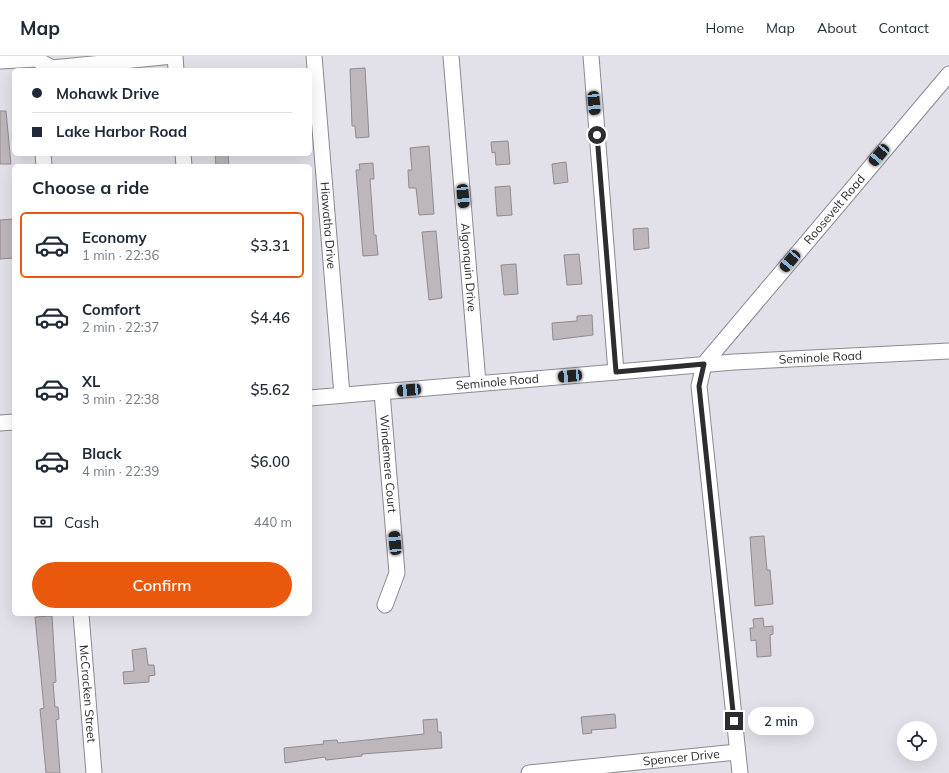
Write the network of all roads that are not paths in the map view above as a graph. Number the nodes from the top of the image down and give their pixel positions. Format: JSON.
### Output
{"nodes":[{"id":1,"x":174,"y":56,"type":"edge"},
{"id":2,"x":314,"y":56,"type":"edge"},
{"id":3,"x":451,"y":56,"type":"edge"},
{"id":4,"x":591,"y":56,"type":"edge"},
{"id":5,"x":37,"y":60,"type":"edge"},
{"id":6,"x":0,"y":61,"type":"edge"},
{"id":7,"x":176,"y":68,"type":"edge"},
{"id":8,"x":949,"y":74,"type":"edge"},
{"id":9,"x":949,"y":351,"type":"edge"},
{"id":10,"x":704,"y":364,"type":"junction"},
{"id":11,"x":616,"y":372,"type":"junction"},
{"id":12,"x":478,"y":383,"type":"junction"},
{"id":13,"x":382,"y":392,"type":"junction"},
{"id":14,"x":342,"y":395,"type":"junction"},
{"id":15,"x":312,"y":398,"type":"edge"},
{"id":16,"x":12,"y":422,"type":"edge"},
{"id":17,"x":0,"y":423,"type":"edge"},
{"id":18,"x":385,"y":605,"type":"dead end"},
{"id":19,"x":81,"y":616,"type":"edge"},
{"id":20,"x":737,"y":752,"type":"junction"},
{"id":21,"x":94,"y":773,"type":"edge"},
{"id":22,"x":529,"y":773,"type":"edge"},
{"id":23,"x":740,"y":773,"type":"edge"}],
"edges":[{"from":1,"to":5,"type":"street"},
{"from":1,"to":7,"type":"street"},
{"from":2,"to":14,"type":"street","name":"Hiawatha Drive"},
{"from":3,"to":12,"type":"street","name":"Algonquin Drive"},
{"from":4,"to":11,"type":"street"},
{"from":5,"to":6,"type":"street"},
{"from":8,"to":10,"type":"street","name":"Roosevelt Road"},
{"from":9,"to":10,"type":"street","name":"Seminole Road"},
{"from":10,"to":11,"type":"street","name":"Seminole Road"},
{"from":10,"to":20,"type":"street"},
{"from":11,"to":12,"type":"street","name":"Seminole Road"},
{"from":12,"to":13,"type":"street","name":"Seminole Road"},
{"from":13,"to":14,"type":"street","name":"Seminole Road"},
{"from":13,"to":18,"type":"street","name":"Windemere Court"},
{"from":14,"to":15,"type":"street","name":"Seminole Road"},
{"from":16,"to":17,"type":"street"},
{"from":19,"to":21,"type":"street","name":"McCracken Street"},
{"from":20,"to":22,"type":"street","name":"Spencer Drive"},
{"from":20,"to":23,"type":"street"}]}
